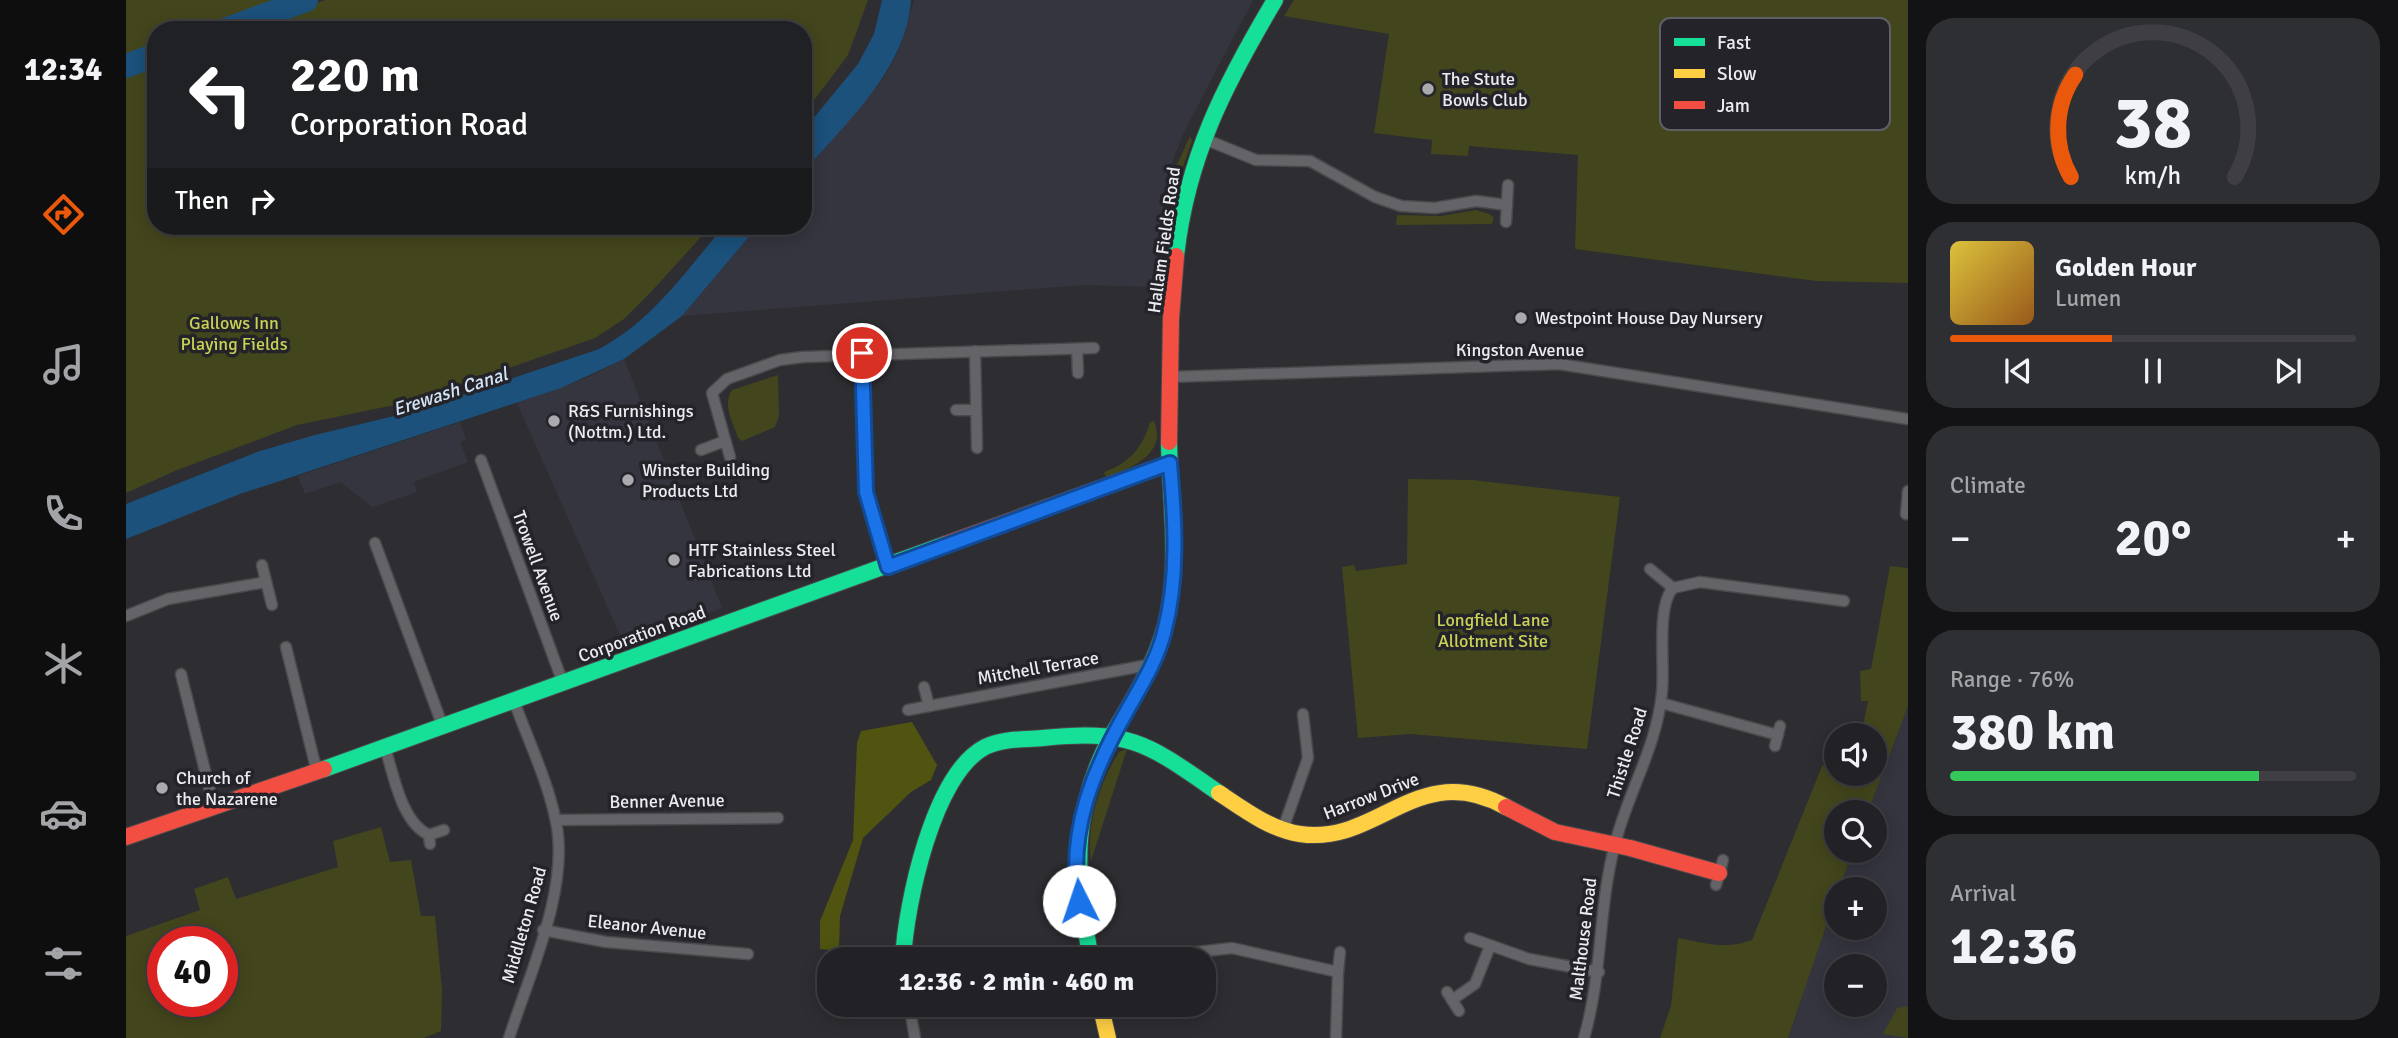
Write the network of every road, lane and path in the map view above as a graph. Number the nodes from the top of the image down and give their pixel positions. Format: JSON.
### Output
{"nodes":[{"id":1,"x":1275,"y":0,"type":"edge"},
{"id":2,"x":1202,"y":138,"type":"junction"},
{"id":3,"x":1508,"y":185,"type":"dead end"},
{"id":4,"x":1507,"y":205,"type":"junction"},
{"id":5,"x":1506,"y":222,"type":"dead end"},
{"id":6,"x":1094,"y":348,"type":"dead end"},
{"id":7,"x":1077,"y":349,"type":"junction"},
{"id":8,"x":975,"y":351,"type":"junction"},
{"id":9,"x":862,"y":353,"type":"junction"},
{"id":10,"x":1078,"y":373,"type":"dead end"},
{"id":11,"x":1170,"y":377,"type":"junction"},
{"id":12,"x":956,"y":410,"type":"dead end"},
{"id":13,"x":975,"y":410,"type":"junction"},
{"id":14,"x":1908,"y":419,"type":"edge"},
{"id":15,"x":724,"y":441,"type":"junction"},
{"id":16,"x":976,"y":448,"type":"dead end"},
{"id":17,"x":701,"y":450,"type":"dead end"},
{"id":18,"x":730,"y":457,"type":"dead end"},
{"id":19,"x":481,"y":460,"type":"dead end"},
{"id":20,"x":1170,"y":463,"type":"junction"},
{"id":21,"x":1908,"y":491,"type":"edge"},
{"id":22,"x":1906,"y":514,"type":"dead end"},
{"id":23,"x":375,"y":543,"type":"dead end"},
{"id":24,"x":391,"y":551,"type":"dead end"},
{"id":25,"x":380,"y":555,"type":"junction"},
{"id":26,"x":262,"y":565,"type":"dead end"},
{"id":27,"x":888,"y":567,"type":"junction"},
{"id":28,"x":1650,"y":569,"type":"dead end"},
{"id":29,"x":266,"y":582,"type":"junction"},
{"id":30,"x":1673,"y":588,"type":"junction"},
{"id":31,"x":1844,"y":601,"type":"dead end"},
{"id":32,"x":272,"y":606,"type":"dead end"},
{"id":33,"x":126,"y":615,"type":"edge"},
{"id":34,"x":286,"y":647,"type":"dead end"},
{"id":35,"x":1153,"y":664,"type":"junction"},
{"id":36,"x":181,"y":674,"type":"dead end"},
{"id":37,"x":562,"y":683,"type":"junction"},
{"id":38,"x":924,"y":687,"type":"dead end"},
{"id":39,"x":514,"y":701,"type":"junction"},
{"id":40,"x":1661,"y":703,"type":"junction"},
{"id":41,"x":929,"y":706,"type":"junction"},
{"id":42,"x":908,"y":710,"type":"dead end"},
{"id":43,"x":1303,"y":714,"type":"dead end"},
{"id":44,"x":443,"y":727,"type":"junction"},
{"id":45,"x":1114,"y":734,"type":"junction"},
{"id":46,"x":1778,"y":736,"type":"dead end"},
{"id":47,"x":385,"y":748,"type":"junction"},
{"id":48,"x":317,"y":772,"type":"junction"},
{"id":49,"x":214,"y":807,"type":"junction"},
{"id":50,"x":778,"y":818,"type":"dead end"},
{"id":51,"x":556,"y":820,"type":"junction"},
{"id":52,"x":1283,"y":829,"type":"junction"},
{"id":53,"x":444,"y":830,"type":"dead end"},
{"id":54,"x":126,"y":837,"type":"edge"},
{"id":55,"x":1614,"y":844,"type":"junction"},
{"id":56,"x":1719,"y":873,"type":"dead end"},
{"id":57,"x":543,"y":930,"type":"junction"},
{"id":58,"x":1470,"y":938,"type":"dead end"},
{"id":59,"x":1490,"y":946,"type":"junction"},
{"id":60,"x":904,"y":947,"type":"edge"},
{"id":61,"x":1089,"y":947,"type":"edge"},
{"id":62,"x":1216,"y":949,"type":"edge"},
{"id":63,"x":1339,"y":952,"type":"dead end"},
{"id":64,"x":748,"y":954,"type":"dead end"},
{"id":65,"x":1338,"y":972,"type":"junction"},
{"id":66,"x":1599,"y":972,"type":"junction"},
{"id":67,"x":1459,"y":1011,"type":"dead end"},
{"id":68,"x":911,"y":1017,"type":"edge"},
{"id":69,"x":1103,"y":1017,"type":"edge"},
{"id":70,"x":509,"y":1038,"type":"edge"},
{"id":71,"x":915,"y":1038,"type":"edge"},
{"id":72,"x":1108,"y":1038,"type":"edge"},
{"id":73,"x":1336,"y":1038,"type":"edge"},
{"id":74,"x":1584,"y":1038,"type":"edge"}],
"edges":[{"from":1,"to":2,"type":"street","name":"Hallam Fields Road"},
{"from":2,"to":4,"type":"street"},
{"from":2,"to":11,"type":"street","name":"Hallam Fields Road"},
{"from":3,"to":4,"type":"street"},
{"from":4,"to":5,"type":"street"},
{"from":6,"to":7,"type":"street"},
{"from":7,"to":8,"type":"street"},
{"from":7,"to":10,"type":"street"},
{"from":8,"to":9,"type":"street"},
{"from":8,"to":13,"type":"street"},
{"from":9,"to":15,"type":"street"},
{"from":9,"to":27,"type":"street"},
{"from":11,"to":14,"type":"street","name":"Kingston Avenue"},
{"from":11,"to":20,"type":"street","name":"Hallam Fields Road"},
{"from":12,"to":13,"type":"street"},
{"from":13,"to":16,"type":"street"},
{"from":15,"to":17,"type":"street"},
{"from":15,"to":18,"type":"street"},
{"from":19,"to":37,"type":"street","name":"Trowell Avenue"},
{"from":20,"to":27,"type":"street","name":"Corporation Road"},
{"from":20,"to":35,"type":"street","name":"Hallam Fields Road"},
{"from":21,"to":22,"type":"street"},
{"from":23,"to":25,"type":"street"},
{"from":24,"to":25,"type":"street"},
{"from":25,"to":44,"type":"street"},
{"from":26,"to":29,"type":"street"},
{"from":27,"to":37,"type":"street","name":"Corporation Road"},
{"from":28,"to":30,"type":"street"},
{"from":29,"to":32,"type":"street"},
{"from":29,"to":33,"type":"street"},
{"from":30,"to":31,"type":"street"},
{"from":30,"to":40,"type":"street","name":"Thistle Road"},
{"from":34,"to":48,"type":"street"},
{"from":35,"to":41,"type":"street","name":"Mitchell Terrace"},
{"from":35,"to":45,"type":"street","name":"Hallam Fields Road"},
{"from":36,"to":49,"type":"street"},
{"from":37,"to":39,"type":"street","name":"Corporation Road"},
{"from":38,"to":41,"type":"street"},
{"from":39,"to":44,"type":"street","name":"Corporation Road"},
{"from":39,"to":51,"type":"street","name":"Middleton Road"},
{"from":40,"to":46,"type":"street"},
{"from":40,"to":55,"type":"street","name":"Thistle Road"},
{"from":41,"to":42,"type":"street","name":"Mitchell Terrace"},
{"from":43,"to":52,"type":"street"},
{"from":44,"to":47,"type":"street","name":"Corporation Road"},
{"from":45,"to":52,"type":"street","name":"Harrow Drive"},
{"from":45,"to":60,"type":"street"},
{"from":45,"to":61,"type":"street","name":"Hallam Fields Road"},
{"from":47,"to":48,"type":"street","name":"Corporation Road"},
{"from":47,"to":53,"type":"street"},
{"from":48,"to":49,"type":"street","name":"Corporation Road"},
{"from":49,"to":54,"type":"street","name":"Corporation Road"},
{"from":50,"to":51,"type":"street","name":"Benner Avenue"},
{"from":51,"to":57,"type":"street","name":"Middleton Road"},
{"from":52,"to":55,"type":"street","name":"Harrow Drive"},
{"from":55,"to":56,"type":"street","name":"Harrow Drive"},
{"from":55,"to":66,"type":"street","name":"Malthouse Road"},
{"from":57,"to":64,"type":"street","name":"Eleanor Avenue"},
{"from":57,"to":70,"type":"street","name":"Middleton Road"},
{"from":58,"to":59,"type":"street"},
{"from":59,"to":66,"type":"street"},
{"from":59,"to":67,"type":"street"},
{"from":62,"to":65,"type":"street"},
{"from":63,"to":65,"type":"street"},
{"from":65,"to":73,"type":"street"},
{"from":66,"to":74,"type":"street","name":"Malthouse Road"},
{"from":68,"to":71,"type":"street"},
{"from":69,"to":72,"type":"street"}]}
